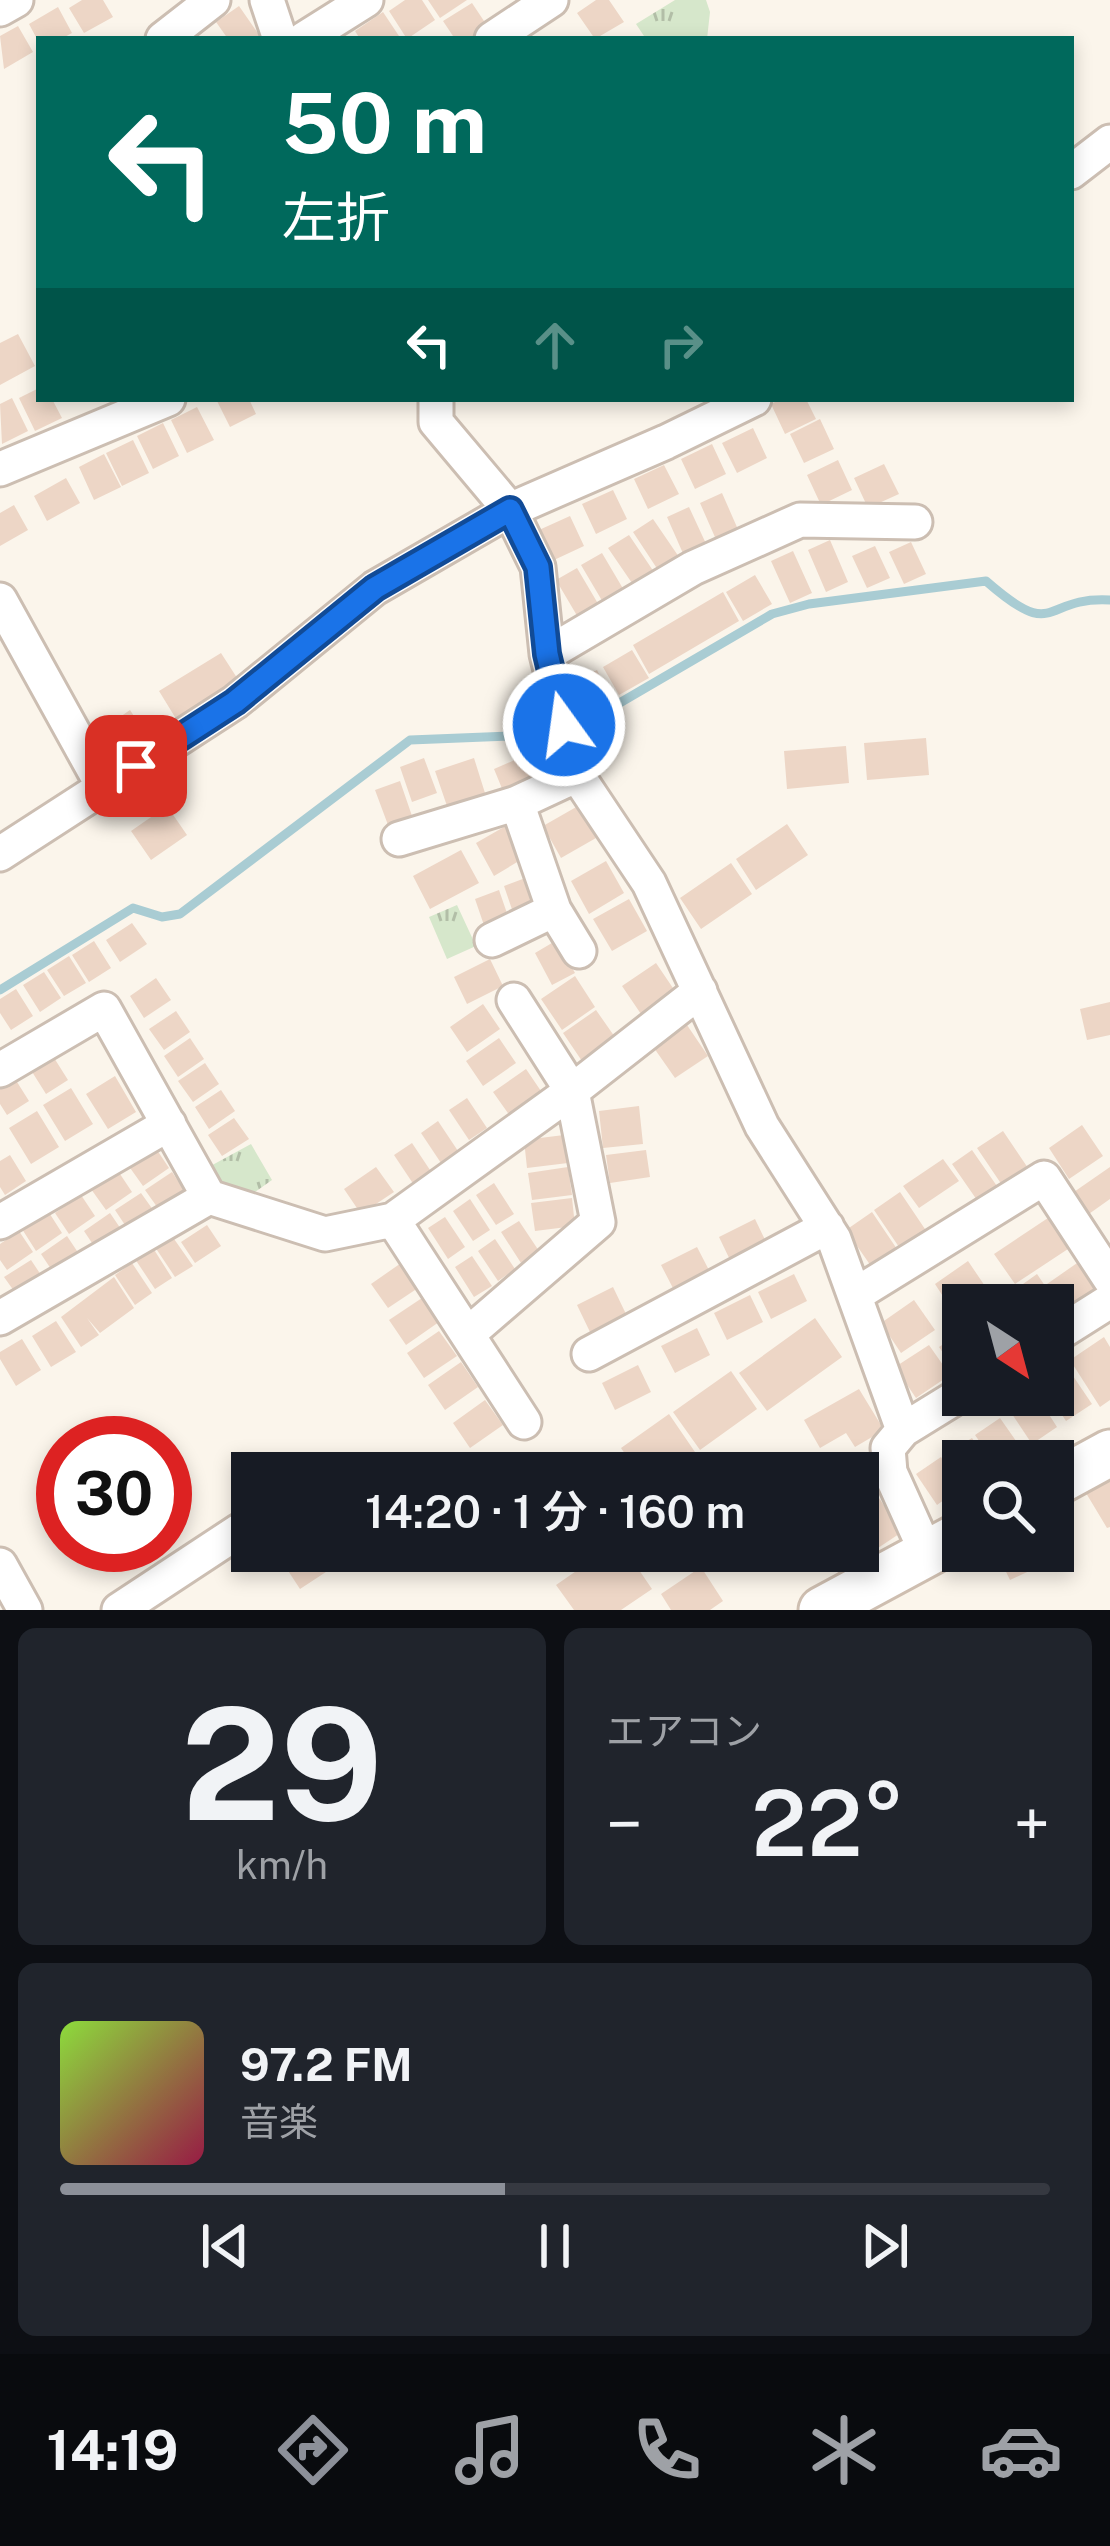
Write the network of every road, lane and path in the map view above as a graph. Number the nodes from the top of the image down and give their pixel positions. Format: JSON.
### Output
{"nodes":[{"id":1,"x":16,"y":0,"type":"edge"},
{"id":2,"x":213,"y":0,"type":"edge"},
{"id":3,"x":267,"y":0,"type":"edge"},
{"id":4,"x":366,"y":0,"type":"edge"},
{"id":5,"x":551,"y":0,"type":"edge"},
{"id":6,"x":0,"y":9,"type":"edge"},
{"id":7,"x":167,"y":36,"type":"edge"},
{"id":8,"x":279,"y":36,"type":"edge"},
{"id":9,"x":309,"y":36,"type":"edge"},
{"id":10,"x":497,"y":36,"type":"edge"},
{"id":11,"x":1110,"y":142,"type":"edge"},
{"id":12,"x":1074,"y":170,"type":"edge"},
{"id":13,"x":160,"y":402,"type":"edge"},
{"id":14,"x":436,"y":402,"type":"edge"},
{"id":15,"x":748,"y":402,"type":"edge"},
{"id":16,"x":0,"y":469,"type":"edge"},
{"id":17,"x":510,"y":510,"type":"junction"},
{"id":18,"x":915,"y":522,"type":"dead end"},
{"id":19,"x":0,"y":599,"type":"edge"},
{"id":20,"x":547,"y":654,"type":"junction"},
{"id":21,"x":570,"y":749,"type":"junction"},
{"id":22,"x":104,"y":788,"type":"junction"},
{"id":23,"x":517,"y":803,"type":"junction"},
{"id":24,"x":399,"y":839,"type":"dead end"},
{"id":25,"x":0,"y":854,"type":"edge"},
{"id":26,"x":554,"y":910,"type":"junction"},
{"id":27,"x":492,"y":940,"type":"dead end"},
{"id":28,"x":579,"y":951,"type":"dead end"},
{"id":29,"x":700,"y":991,"type":"junction"},
{"id":30,"x":514,"y":1000,"type":"dead end"},
{"id":31,"x":0,"y":1070,"type":"edge"},
{"id":32,"x":572,"y":1091,"type":"junction"},
{"id":33,"x":169,"y":1124,"type":"junction"},
{"id":34,"x":209,"y":1197,"type":"junction"},
{"id":35,"x":394,"y":1220,"type":"junction"},
{"id":36,"x":0,"y":1222,"type":"edge"},
{"id":37,"x":827,"y":1227,"type":"junction"},
{"id":38,"x":1110,"y":1279,"type":"edge"},
{"id":39,"x":855,"y":1294,"type":"junction"},
{"id":40,"x":1110,"y":1301,"type":"edge"},
{"id":41,"x":2,"y":1313,"type":"edge"},
{"id":42,"x":1074,"y":1323,"type":"edge"},
{"id":43,"x":468,"y":1334,"type":"junction"},
{"id":44,"x":590,"y":1354,"type":"dead end"},
{"id":45,"x":942,"y":1406,"type":"edge"},
{"id":46,"x":524,"y":1422,"type":"dead end"},
{"id":47,"x":903,"y":1430,"type":"junction"},
{"id":48,"x":1110,"y":1453,"type":"edge"},
{"id":49,"x":1074,"y":1473,"type":"edge"},
{"id":50,"x":231,"y":1537,"type":"edge"},
{"id":51,"x":942,"y":1540,"type":"edge"},
{"id":52,"x":942,"y":1546,"type":"edge"},
{"id":53,"x":0,"y":1565,"type":"edge"},
{"id":54,"x":25,"y":1610,"type":"edge"},
{"id":55,"x":119,"y":1610,"type":"edge"},
{"id":56,"x":822,"y":1610,"type":"edge"}],
"edges":[{"from":1,"to":6,"type":"street"},
{"from":2,"to":7,"type":"street"},
{"from":3,"to":8,"type":"street"},
{"from":4,"to":9,"type":"street"},
{"from":5,"to":10,"type":"street"},
{"from":11,"to":12,"type":"street"},
{"from":13,"to":16,"type":"street"},
{"from":14,"to":17,"type":"street"},
{"from":15,"to":17,"type":"street"},
{"from":17,"to":20,"type":"street"},
{"from":17,"to":22,"type":"street"},
{"from":18,"to":20,"type":"street"},
{"from":19,"to":22,"type":"street"},
{"from":20,"to":21,"type":"street"},
{"from":21,"to":23,"type":"street"},
{"from":21,"to":29,"type":"street"},
{"from":22,"to":25,"type":"street"},
{"from":23,"to":24,"type":"street"},
{"from":23,"to":26,"type":"street"},
{"from":26,"to":27,"type":"street"},
{"from":26,"to":28,"type":"street"},
{"from":29,"to":32,"type":"street"},
{"from":29,"to":37,"type":"street"},
{"from":30,"to":32,"type":"street"},
{"from":31,"to":33,"type":"street"},
{"from":32,"to":35,"type":"street"},
{"from":32,"to":43,"type":"street"},
{"from":33,"to":34,"type":"street"},
{"from":33,"to":36,"type":"street"},
{"from":34,"to":35,"type":"street"},
{"from":34,"to":41,"type":"street"},
{"from":35,"to":43,"type":"street"},
{"from":37,"to":39,"type":"street"},
{"from":37,"to":44,"type":"street"},
{"from":38,"to":39,"type":"street"},
{"from":39,"to":47,"type":"street"},
{"from":40,"to":42,"type":"street"},
{"from":43,"to":46,"type":"street"},
{"from":45,"to":47,"type":"street"},
{"from":47,"to":51,"type":"street"},
{"from":48,"to":49,"type":"street"},
{"from":50,"to":55,"type":"street"},
{"from":52,"to":56,"type":"street"},
{"from":53,"to":54,"type":"street"}]}
